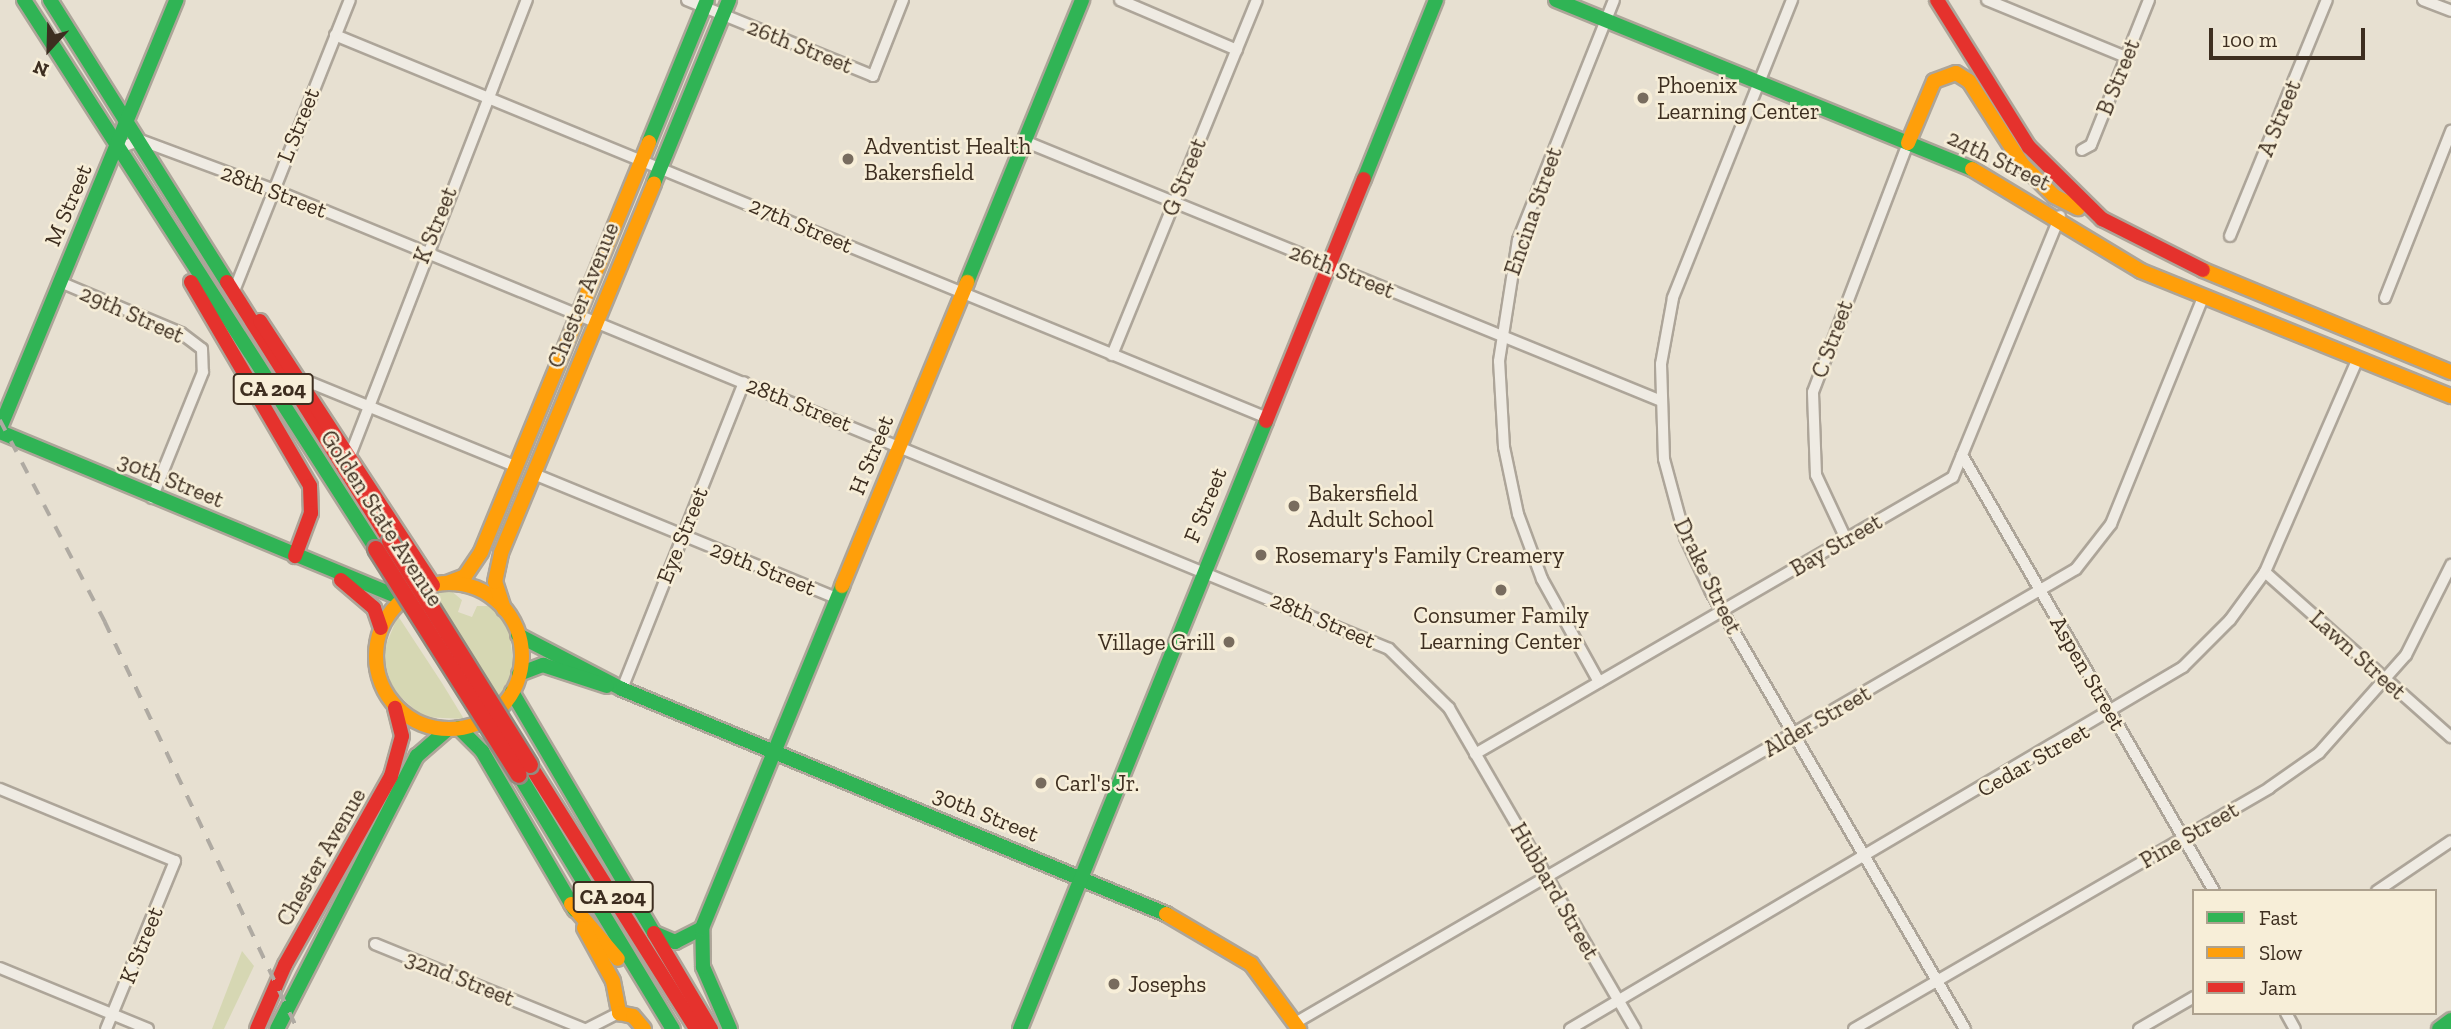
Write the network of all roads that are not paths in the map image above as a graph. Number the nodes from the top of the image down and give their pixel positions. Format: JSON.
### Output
{"nodes":[{"id":1,"x":23,"y":0,"type":"edge"},
{"id":2,"x":50,"y":0,"type":"edge"},
{"id":3,"x":176,"y":0,"type":"edge"},
{"id":4,"x":349,"y":0,"type":"edge"},
{"id":5,"x":527,"y":0,"type":"edge"},
{"id":6,"x":687,"y":0,"type":"edge"},
{"id":7,"x":903,"y":0,"type":"edge"},
{"id":8,"x":1082,"y":0,"type":"edge"},
{"id":9,"x":1121,"y":0,"type":"edge"},
{"id":10,"x":1257,"y":0,"type":"edge"},
{"id":11,"x":1436,"y":0,"type":"edge"},
{"id":12,"x":1556,"y":0,"type":"edge"},
{"id":13,"x":1614,"y":0,"type":"edge"},
{"id":14,"x":1792,"y":0,"type":"edge"},
{"id":15,"x":1937,"y":0,"type":"edge"},
{"id":16,"x":1987,"y":0,"type":"edge"},
{"id":17,"x":2149,"y":0,"type":"edge"},
{"id":18,"x":2327,"y":0,"type":"edge"},
{"id":19,"x":2423,"y":0,"type":"edge"},
{"id":20,"x":706,"y":4,"type":"edge"},
{"id":21,"x":726,"y":7,"type":"edge"},
{"id":22,"x":2451,"y":11,"type":"edge"},
{"id":23,"x":1605,"y":21,"type":"junction"},
{"id":24,"x":335,"y":35,"type":"junction"},
{"id":25,"x":1237,"y":50,"type":"junction"},
{"id":26,"x":2126,"y":57,"type":"junction"},
{"id":27,"x":1758,"y":83,"type":"junction"},
{"id":28,"x":488,"y":97,"type":"junction"},
{"id":29,"x":130,"y":122,"type":"junction"},
{"id":30,"x":2451,"y":131,"type":"edge"},
{"id":31,"x":140,"y":140,"type":"junction"},
{"id":32,"x":1024,"y":141,"type":"junction"},
{"id":33,"x":1908,"y":143,"type":"junction"},
{"id":34,"x":117,"y":149,"type":"junction"},
{"id":35,"x":2082,"y":150,"type":"dead end"},
{"id":36,"x":642,"y":160,"type":"junction"},
{"id":37,"x":660,"y":167,"type":"junction"},
{"id":38,"x":272,"y":189,"type":"junction"},
{"id":39,"x":1174,"y":202,"type":"junction"},
{"id":40,"x":2060,"y":216,"type":"junction"},
{"id":41,"x":2102,"y":219,"type":"junction"},
{"id":42,"x":168,"y":230,"type":"junction"},
{"id":43,"x":2230,"y":236,"type":"dead end"},
{"id":44,"x":424,"y":251,"type":"junction"},
{"id":45,"x":1328,"y":265,"type":"junction"},
{"id":46,"x":60,"y":282,"type":"junction"},
{"id":47,"x":234,"y":291,"type":"junction"},
{"id":48,"x":962,"y":293,"type":"junction"},
{"id":49,"x":2203,"y":297,"type":"junction"},
{"id":50,"x":2385,"y":298,"type":"dead end"},
{"id":51,"x":578,"y":314,"type":"junction"},
{"id":52,"x":597,"y":321,"type":"junction"},
{"id":53,"x":1501,"y":335,"type":"junction"},
{"id":54,"x":1112,"y":355,"type":"junction"},
{"id":55,"x":2358,"y":358,"type":"junction"},
{"id":56,"x":2451,"y":372,"type":"edge"},
{"id":57,"x":304,"y":380,"type":"junction"},
{"id":58,"x":744,"y":382,"type":"junction"},
{"id":59,"x":2451,"y":396,"type":"edge"},
{"id":60,"x":1659,"y":400,"type":"junction"},
{"id":61,"x":366,"y":406,"type":"junction"},
{"id":62,"x":1265,"y":417,"type":"junction"},
{"id":63,"x":0,"y":430,"type":"edge"},
{"id":64,"x":899,"y":446,"type":"junction"},
{"id":65,"x":351,"y":453,"type":"junction"},
{"id":66,"x":1962,"y":455,"type":"junction"},
{"id":67,"x":515,"y":466,"type":"junction"},
{"id":68,"x":534,"y":474,"type":"junction"},
{"id":69,"x":152,"y":498,"type":"junction"},
{"id":70,"x":682,"y":534,"type":"junction"},
{"id":71,"x":1846,"y":539,"type":"junction"},
{"id":72,"x":383,"y":545,"type":"junction"},
{"id":73,"x":295,"y":556,"type":"junction"},
{"id":74,"x":2451,"y":565,"type":"edge"},
{"id":75,"x":326,"y":569,"type":"junction"},
{"id":76,"x":1203,"y":570,"type":"junction"},
{"id":77,"x":2265,"y":572,"type":"junction"},
{"id":78,"x":440,"y":584,"type":"junction"},
{"id":79,"x":2040,"y":591,"type":"junction"},
{"id":80,"x":837,"y":598,"type":"junction"},
{"id":81,"x":403,"y":599,"type":"junction"},
{"id":82,"x":504,"y":610,"type":"junction"},
{"id":83,"x":1722,"y":611,"type":"junction"},
{"id":84,"x":381,"y":628,"type":"junction"},
{"id":85,"x":518,"y":635,"type":"junction"},
{"id":86,"x":520,"y":674,"type":"junction"},
{"id":87,"x":2388,"y":681,"type":"junction"},
{"id":88,"x":1599,"y":682,"type":"junction"},
{"id":89,"x":622,"y":689,"type":"junction"},
{"id":90,"x":512,"y":692,"type":"junction"},
{"id":91,"x":393,"y":703,"type":"junction"},
{"id":92,"x":2112,"y":715,"type":"junction"},
{"id":93,"x":454,"y":729,"type":"junction"},
{"id":94,"x":1794,"y":734,"type":"junction"},
{"id":95,"x":2451,"y":737,"type":"edge"},
{"id":96,"x":774,"y":752,"type":"junction"},
{"id":97,"x":1475,"y":754,"type":"junction"},
{"id":98,"x":525,"y":770,"type":"junction"},
{"id":99,"x":0,"y":789,"type":"edge"},
{"id":100,"x":2184,"y":838,"type":"junction"},
{"id":101,"x":2451,"y":841,"type":"edge"},
{"id":102,"x":1866,"y":858,"type":"junction"},
{"id":103,"x":1081,"y":877,"type":"junction"},
{"id":104,"x":1547,"y":877,"type":"junction"},
{"id":105,"x":2213,"y":889,"type":"edge"},
{"id":106,"x":2380,"y":889,"type":"edge"},
{"id":107,"x":571,"y":904,"type":"junction"},
{"id":108,"x":702,"y":928,"type":"junction"},
{"id":109,"x":654,"y":933,"type":"junction"},
{"id":110,"x":375,"y":944,"type":"dead end"},
{"id":111,"x":0,"y":968,"type":"edge"},
{"id":112,"x":1937,"y":981,"type":"junction"},
{"id":113,"x":2192,"y":998,"type":"edge"},
{"id":114,"x":1618,"y":1001,"type":"junction"},
{"id":115,"x":113,"y":1013,"type":"junction"},
{"id":116,"x":619,"y":1013,"type":"junction"},
{"id":117,"x":2451,"y":1020,"type":"edge"},
{"id":118,"x":1297,"y":1026,"type":"edge"},
{"id":119,"x":106,"y":1029,"type":"edge"},
{"id":120,"x":148,"y":1029,"type":"edge"},
{"id":121,"x":257,"y":1029,"type":"edge"},
{"id":122,"x":277,"y":1029,"type":"edge"},
{"id":123,"x":585,"y":1029,"type":"edge"},
{"id":124,"x":644,"y":1029,"type":"edge"},
{"id":125,"x":672,"y":1029,"type":"edge"},
{"id":126,"x":696,"y":1029,"type":"edge"},
{"id":127,"x":711,"y":1029,"type":"edge"},
{"id":128,"x":730,"y":1029,"type":"edge"},
{"id":129,"x":1020,"y":1029,"type":"edge"},
{"id":130,"x":1570,"y":1029,"type":"edge"},
{"id":131,"x":1635,"y":1029,"type":"edge"},
{"id":132,"x":1854,"y":1029,"type":"edge"},
{"id":133,"x":1965,"y":1029,"type":"edge"},
{"id":134,"x":2139,"y":1029,"type":"edge"},
{"id":135,"x":2439,"y":1029,"type":"edge"}],
"edges":[{"from":1,"to":34,"type":"main road","name":"Golden State Avenue","number":"CA 204"},
{"from":2,"to":29,"type":"main road","name":"Golden State Avenue","number":"CA 204"},
{"from":3,"to":29,"type":"main road","name":"M Street"},
{"from":4,"to":24,"type":"street","name":"L Street"},
{"from":5,"to":28,"type":"street","name":"K Street"},
{"from":6,"to":20,"type":"street","name":"26th Street"},
{"from":7,"to":21,"type":"street","name":"26th Street"},
{"from":8,"to":32,"type":"main road","name":"H Street"},
{"from":9,"to":25,"type":"street"},
{"from":10,"to":25,"type":"street","name":"G Street"},
{"from":11,"to":45,"type":"main road","name":"F Street"},
{"from":12,"to":23,"type":"main road","name":"24th Street"},
{"from":13,"to":23,"type":"street","name":"Encina Street"},
{"from":14,"to":27,"type":"street","name":"Drake Street"},
{"from":15,"to":41,"type":"main road","name":"24th Street"},
{"from":16,"to":26,"type":"street"},
{"from":17,"to":26,"type":"street","name":"B Street"},
{"from":18,"to":43,"type":"street","name":"A Street"},
{"from":19,"to":22,"type":"street"},
{"from":20,"to":21,"type":"street","name":"26th Street"},
{"from":20,"to":36,"type":"main road","name":"Chester Avenue"},
{"from":21,"to":37,"type":"main road","name":"Chester Avenue"},
{"from":23,"to":27,"type":"main road","name":"24th Street"},
{"from":23,"to":53,"type":"street","name":"Encina Street"},
{"from":24,"to":28,"type":"street","name":"27th Street"},
{"from":24,"to":38,"type":"street","name":"L Street"},
{"from":25,"to":39,"type":"street","name":"G Street"},
{"from":26,"to":35,"type":"street","name":"B Street"},
{"from":27,"to":33,"type":"main road","name":"24th Street"},
{"from":27,"to":60,"type":"street","name":"Drake Street"},
{"from":28,"to":36,"type":"street","name":"27th Street"},
{"from":28,"to":44,"type":"street","name":"K Street"},
{"from":29,"to":31,"type":"main road","name":"Golden State Avenue","number":"CA 204"},
{"from":29,"to":34,"type":"main road","name":"M Street"},
{"from":30,"to":50,"type":"street"},
{"from":31,"to":34,"type":"street"},
{"from":31,"to":38,"type":"street","name":"28th Street"},
{"from":31,"to":47,"type":"main road","name":"Golden State Avenue","number":"CA 204"},
{"from":32,"to":39,"type":"street","name":"26th Street"},
{"from":32,"to":48,"type":"main road","name":"H Street"},
{"from":33,"to":40,"type":"main road","name":"24th Street"},
{"from":33,"to":41,"type":"main road"},
{"from":33,"to":71,"type":"street","name":"C Street"},
{"from":34,"to":42,"type":"main road","name":"Golden State Avenue","number":"CA 204"},
{"from":34,"to":46,"type":"main road","name":"M Street"},
{"from":36,"to":37,"type":"street","name":"27th Street"},
{"from":36,"to":51,"type":"main road","name":"Chester Avenue"},
{"from":37,"to":48,"type":"street","name":"27th Street"},
{"from":37,"to":52,"type":"main road","name":"Chester Avenue"},
{"from":38,"to":44,"type":"street","name":"28th Street"},
{"from":38,"to":47,"type":"street","name":"L Street"},
{"from":39,"to":45,"type":"street","name":"26th Street"},
{"from":39,"to":54,"type":"street","name":"G Street"},
{"from":40,"to":49,"type":"main road","name":"24th Street"},
{"from":40,"to":66,"type":"street","name":"Bay Street"},
{"from":41,"to":56,"type":"main road","name":"24th Street"},
{"from":42,"to":72,"type":"main road","name":"Golden State Avenue","number":"CA 204"},
{"from":42,"to":73,"type":"main road"},
{"from":44,"to":51,"type":"street","name":"28th Street"},
{"from":44,"to":61,"type":"street","name":"K Street"},
{"from":45,"to":53,"type":"street","name":"26th Street"},
{"from":45,"to":62,"type":"main road","name":"F Street"},
{"from":46,"to":63,"type":"main road","name":"M Street"},
{"from":46,"to":69,"type":"street","name":"29th Street"},
{"from":47,"to":57,"type":"main road"},
{"from":47,"to":72,"type":"main road","name":"Golden State Avenue","number":"CA 204"},
{"from":48,"to":54,"type":"street","name":"27th Street"},
{"from":48,"to":64,"type":"main road","name":"H Street"},
{"from":49,"to":55,"type":"main road","name":"24th Street"},
{"from":49,"to":79,"type":"street","name":"Alder Street"},
{"from":51,"to":52,"type":"street","name":"28th Street"},
{"from":51,"to":67,"type":"main road","name":"Chester Avenue"},
{"from":52,"to":58,"type":"street","name":"28th Street"},
{"from":52,"to":68,"type":"main road","name":"Chester Avenue"},
{"from":53,"to":60,"type":"street","name":"26th Street"},
{"from":53,"to":88,"type":"street","name":"Encina Street"},
{"from":54,"to":62,"type":"street","name":"27th Street"},
{"from":55,"to":59,"type":"main road","name":"24th Street"},
{"from":55,"to":77,"type":"street","name":"Cedar Street"},
{"from":57,"to":61,"type":"street"},
{"from":57,"to":65,"type":"main road"},
{"from":58,"to":64,"type":"street","name":"28th Street"},
{"from":58,"to":70,"type":"street","name":"Eye Street"},
{"from":60,"to":83,"type":"street","name":"Drake Street"},
{"from":61,"to":65,"type":"street","name":"K Street"},
{"from":61,"to":67,"type":"street"},
{"from":62,"to":76,"type":"main road","name":"F Street"},
{"from":63,"to":69,"type":"main road","name":"30th Street"},
{"from":64,"to":76,"type":"street","name":"28th Street"},
{"from":64,"to":80,"type":"main road","name":"H Street"},
{"from":65,"to":78,"type":"main road"},
{"from":66,"to":71,"type":"street","name":"Bay Street"},
{"from":66,"to":79,"type":"street","name":"Aspen Street"},
{"from":67,"to":78,"type":"main road","name":"Chester Avenue"},
{"from":68,"to":70,"type":"street","name":"29th Street"},
{"from":68,"to":82,"type":"main road","name":"Chester Avenue"},
{"from":69,"to":73,"type":"main road","name":"30th Street"},
{"from":70,"to":80,"type":"street","name":"29th Street"},
{"from":70,"to":89,"type":"street","name":"Eye Street"},
{"from":71,"to":83,"type":"street","name":"Bay Street"},
{"from":72,"to":98,"type":"main road","name":"Golden State Avenue","number":"CA 204","bridge":true},
{"from":73,"to":75,"type":"main road","name":"30th Street"},
{"from":74,"to":87,"type":"street","name":"Pine Street"},
{"from":75,"to":81,"type":"main road","name":"30th Street"},
{"from":75,"to":84,"type":"main road","name":"30th Street"},
{"from":76,"to":97,"type":"street","name":"28th Street"},
{"from":76,"to":103,"type":"main road","name":"F Street"},
{"from":77,"to":87,"type":"street","name":"Lawn Street"},
{"from":77,"to":92,"type":"street","name":"Cedar Street"},
{"from":78,"to":81,"type":"main road"},
{"from":78,"to":82,"type":"main road"},
{"from":79,"to":92,"type":"street","name":"Aspen Street"},
{"from":79,"to":94,"type":"street","name":"Alder Street"},
{"from":80,"to":96,"type":"main road","name":"H Street"},
{"from":81,"to":84,"type":"main road"},
{"from":82,"to":85,"type":"main road"},
{"from":83,"to":88,"type":"street","name":"Bay Street"},
{"from":83,"to":94,"type":"street","name":"Drake Street"},
{"from":84,"to":91,"type":"main road"},
{"from":85,"to":86,"type":"main road"},
{"from":85,"to":89,"type":"main road","name":"30th Street"},
{"from":86,"to":89,"type":"main road","name":"30th Street"},
{"from":86,"to":90,"type":"main road"},
{"from":87,"to":95,"type":"street","name":"Lawn Street"},
{"from":87,"to":100,"type":"street","name":"Pine Street"},
{"from":88,"to":97,"type":"street","name":"Bay Street"},
{"from":89,"to":96,"type":"main road","name":"30th Street"},
{"from":90,"to":93,"type":"main road"},
{"from":90,"to":109,"type":"main road"},
{"from":91,"to":93,"type":"main road"},
{"from":91,"to":121,"type":"main road","name":"Chester Avenue"},
{"from":92,"to":100,"type":"street","name":"Aspen Street"},
{"from":92,"to":102,"type":"street","name":"Cedar Street"},
{"from":93,"to":107,"type":"main road"},
{"from":93,"to":122,"type":"main road","name":"Chester Avenue"},
{"from":94,"to":102,"type":"street","name":"Drake Street"},
{"from":94,"to":104,"type":"street","name":"Alder Street"},
{"from":96,"to":103,"type":"main road","name":"30th Street"},
{"from":96,"to":108,"type":"main road","name":"H Street"},
{"from":97,"to":104,"type":"street","name":"Hubbard Street"},
{"from":98,"to":125,"type":"main road","name":"Golden State Avenue","number":"CA 204"},
{"from":98,"to":126,"type":"main road","name":"Golden State Avenue","number":"CA 204"},
{"from":99,"to":115,"type":"street","name":"K Street"},
{"from":100,"to":105,"type":"street","name":"Aspen Street"},
{"from":100,"to":112,"type":"street","name":"Pine Street"},
{"from":101,"to":106,"type":"street"},
{"from":102,"to":112,"type":"street","name":"Drake Street"},
{"from":102,"to":114,"type":"street","name":"Cedar Street"},
{"from":103,"to":118,"type":"main road","name":"30th Street"},
{"from":103,"to":129,"type":"main road","name":"F Street"},
{"from":104,"to":114,"type":"street","name":"Hubbard Street"},
{"from":104,"to":118,"type":"street","name":"Alder Street"},
{"from":107,"to":116,"type":"main road"},
{"from":107,"to":125,"type":"main road"},
{"from":108,"to":109,"type":"main road"},
{"from":108,"to":128,"type":"main road"},
{"from":109,"to":127,"type":"main road"},
{"from":110,"to":123,"type":"street","name":"32nd Street"},
{"from":111,"to":115,"type":"street"},
{"from":112,"to":132,"type":"street","name":"Pine Street"},
{"from":112,"to":133,"type":"street","name":"Drake Street"},
{"from":113,"to":134,"type":"street"},
{"from":114,"to":130,"type":"street","name":"Cedar Street"},
{"from":114,"to":131,"type":"street","name":"Hubbard Street"},
{"from":115,"to":119,"type":"street","name":"K Street"},
{"from":115,"to":120,"type":"street"},
{"from":116,"to":123,"type":"street"},
{"from":116,"to":124,"type":"main road"},
{"from":117,"to":135,"type":"main road"}]}
